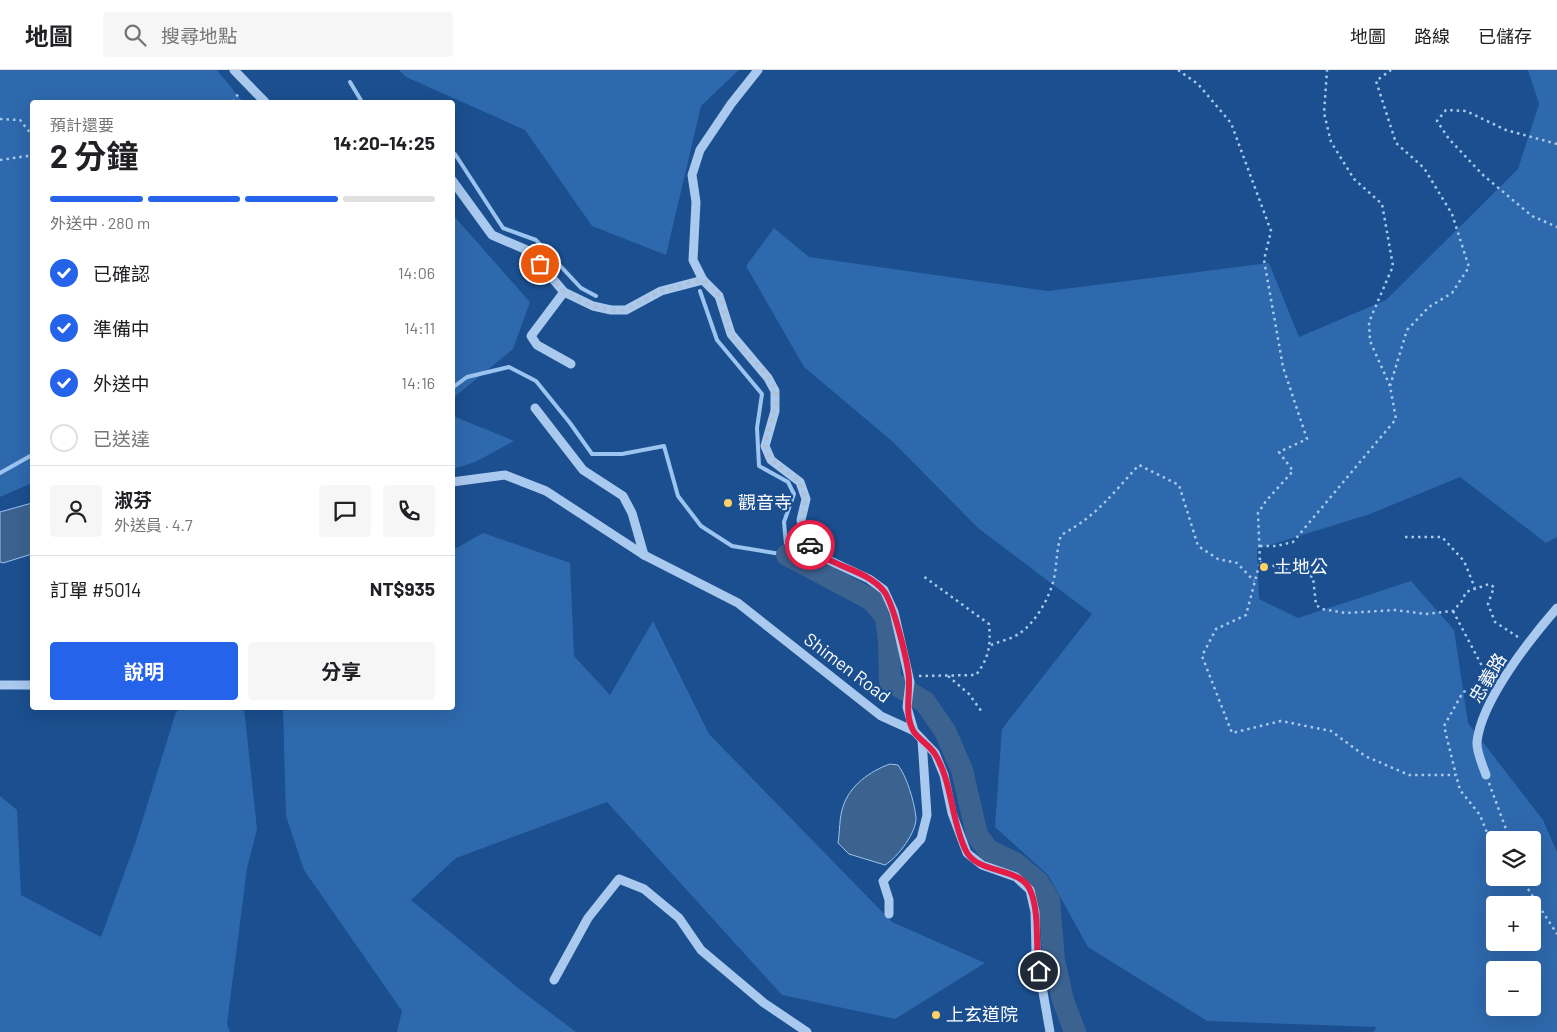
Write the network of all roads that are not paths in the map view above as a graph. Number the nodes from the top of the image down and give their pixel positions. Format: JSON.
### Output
{"nodes":[{"id":1,"x":234,"y":70,"type":"edge"},
{"id":2,"x":758,"y":70,"type":"edge"},
{"id":3,"x":263,"y":100,"type":"edge"},
{"id":4,"x":455,"y":184,"type":"edge"},
{"id":5,"x":703,"y":280,"type":"junction"},
{"id":6,"x":564,"y":292,"type":"junction"},
{"id":7,"x":571,"y":364,"type":"dead end"},
{"id":8,"x":535,"y":408,"type":"dead end"},
{"id":9,"x":455,"y":482,"type":"edge"},
{"id":10,"x":644,"y":556,"type":"junction"},
{"id":11,"x":1557,"y":608,"type":"edge"},
{"id":12,"x":0,"y":685,"type":"edge"},
{"id":13,"x":30,"y":685,"type":"edge"},
{"id":14,"x":914,"y":731,"type":"junction"},
{"id":15,"x":922,"y":740,"type":"junction"},
{"id":16,"x":1486,"y":775,"type":"road end"},
{"id":17,"x":889,"y":914,"type":"dead end"},
{"id":18,"x":554,"y":980,"type":"dead end"},
{"id":19,"x":806,"y":1032,"type":"edge"},
{"id":20,"x":1050,"y":1032,"type":"edge"}],
"edges":[{"from":1,"to":3,"type":"street"},
{"from":2,"to":5,"type":"street"},
{"from":4,"to":6,"type":"street"},
{"from":5,"to":6,"type":"street"},
{"from":5,"to":14,"type":"street"},
{"from":6,"to":7,"type":"street"},
{"from":8,"to":10,"type":"street"},
{"from":9,"to":10,"type":"street","name":"Shimen Road"},
{"from":10,"to":14,"type":"street","name":"Shimen Road"},
{"from":11,"to":16,"type":"street","name":"忠義路"},
{"from":12,"to":13,"type":"street"},
{"from":14,"to":15,"type":"street","name":"Shimen Road"},
{"from":15,"to":17,"type":"street"},
{"from":15,"to":20,"type":"street","name":"Shimen Road"},
{"from":18,"to":19,"type":"street"}]}
